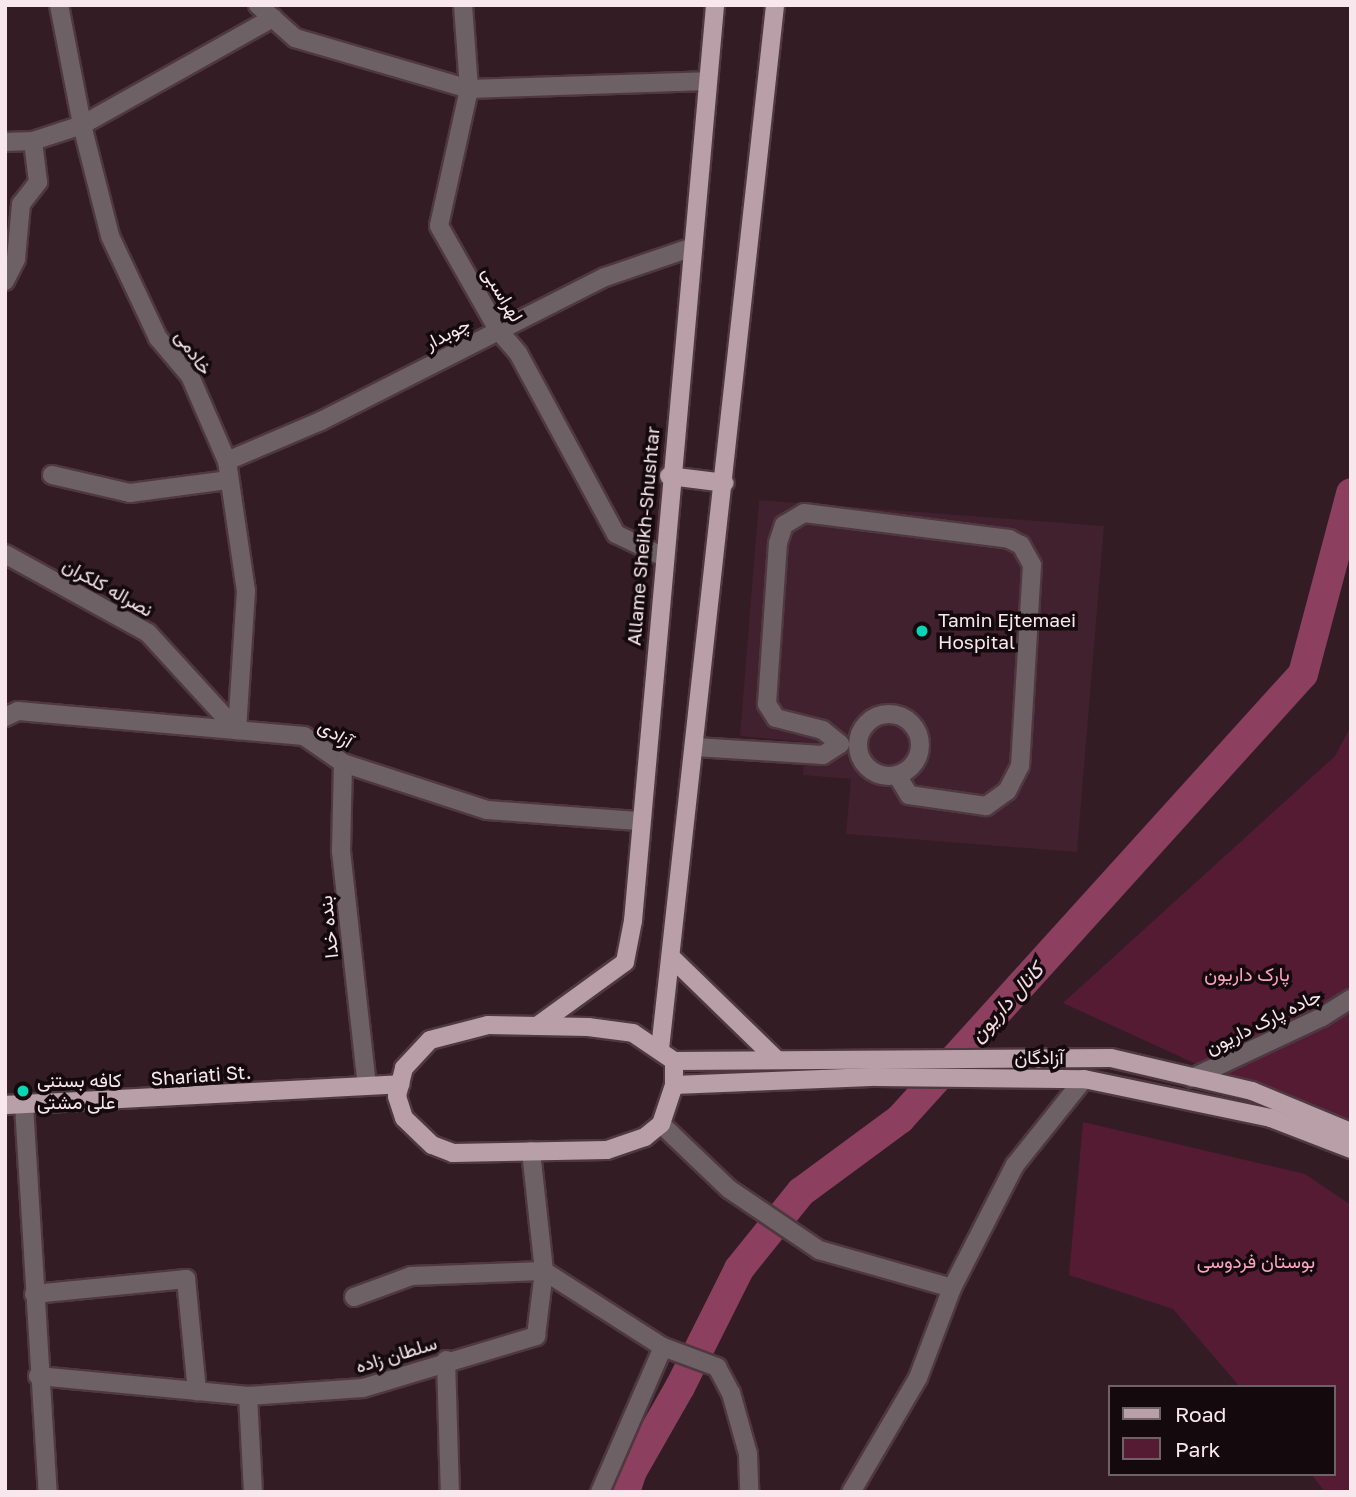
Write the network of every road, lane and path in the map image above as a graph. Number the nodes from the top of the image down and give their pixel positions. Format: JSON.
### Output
{"nodes":[{"id":1,"x":59,"y":5,"type":"edge"},
{"id":2,"x":258,"y":5,"type":"edge"},
{"id":3,"x":463,"y":5,"type":"edge"},
{"id":4,"x":715,"y":5,"type":"edge"},
{"id":5,"x":775,"y":5,"type":"edge"},
{"id":6,"x":272,"y":18,"type":"junction"},
{"id":7,"x":705,"y":81,"type":"junction"},
{"id":8,"x":469,"y":89,"type":"junction"},
{"id":9,"x":82,"y":125,"type":"junction"},
{"id":10,"x":33,"y":141,"type":"junction"},
{"id":11,"x":5,"y":142,"type":"edge"},
{"id":12,"x":690,"y":248,"type":"junction"},
{"id":13,"x":5,"y":281,"type":"edge"},
{"id":14,"x":498,"y":330,"type":"junction"},
{"id":15,"x":227,"y":461,"type":"junction"},
{"id":16,"x":52,"y":475,"type":"dead end"},
{"id":17,"x":669,"y":476,"type":"junction"},
{"id":18,"x":229,"y":480,"type":"junction"},
{"id":19,"x":725,"y":483,"type":"junction"},
{"id":20,"x":5,"y":554,"type":"edge"},
{"id":21,"x":662,"y":556,"type":"junction"},
{"id":22,"x":5,"y":717,"type":"edge"},
{"id":23,"x":237,"y":730,"type":"junction"},
{"id":24,"x":840,"y":744,"type":"junction"},
{"id":25,"x":695,"y":747,"type":"junction"},
{"id":26,"x":858,"y":747,"type":"junction"},
{"id":27,"x":343,"y":763,"type":"junction"},
{"id":28,"x":897,"y":775,"type":"junction"},
{"id":29,"x":638,"y":821,"type":"junction"},
{"id":30,"x":671,"y":957,"type":"junction"},
{"id":31,"x":1351,"y":999,"type":"edge"},
{"id":32,"x":537,"y":1026,"type":"junction"},
{"id":33,"x":660,"y":1049,"type":"junction"},
{"id":34,"x":776,"y":1059,"type":"junction"},
{"id":35,"x":674,"y":1061,"type":"junction"},
{"id":36,"x":1192,"y":1078,"type":"junction"},
{"id":37,"x":1084,"y":1079,"type":"junction"},
{"id":38,"x":400,"y":1084,"type":"junction"},
{"id":39,"x":367,"y":1085,"type":"junction"},
{"id":40,"x":674,"y":1085,"type":"junction"},
{"id":41,"x":5,"y":1105,"type":"edge"},
{"id":42,"x":24,"y":1105,"type":"junction"},
{"id":43,"x":661,"y":1124,"type":"junction"},
{"id":44,"x":1351,"y":1132,"type":"edge"},
{"id":45,"x":1351,"y":1149,"type":"edge"},
{"id":46,"x":531,"y":1151,"type":"junction"},
{"id":47,"x":544,"y":1271,"type":"junction"},
{"id":48,"x":952,"y":1288,"type":"junction"},
{"id":49,"x":34,"y":1294,"type":"junction"},
{"id":50,"x":354,"y":1297,"type":"dead end"},
{"id":51,"x":663,"y":1347,"type":"junction"},
{"id":52,"x":446,"y":1360,"type":"junction"},
{"id":53,"x":38,"y":1376,"type":"junction"},
{"id":54,"x":197,"y":1391,"type":"junction"},
{"id":55,"x":248,"y":1396,"type":"junction"},
{"id":56,"x":48,"y":1492,"type":"edge"},
{"id":57,"x":253,"y":1492,"type":"edge"},
{"id":58,"x":450,"y":1492,"type":"edge"},
{"id":59,"x":600,"y":1492,"type":"edge"},
{"id":60,"x":749,"y":1492,"type":"edge"},
{"id":61,"x":851,"y":1492,"type":"edge"}],
"edges":[{"from":1,"to":9,"type":"street","name":"خادمی"},
{"from":2,"to":6,"type":"street"},
{"from":3,"to":8,"type":"street","name":"لهراسبی"},
{"from":4,"to":7,"type":"main road","name":"Allame Sheikh-Shushtar"},
{"from":5,"to":19,"type":"main road"},
{"from":6,"to":8,"type":"street"},
{"from":6,"to":9,"type":"street"},
{"from":7,"to":8,"type":"street"},
{"from":7,"to":12,"type":"main road","name":"Allame Sheikh-Shushtar"},
{"from":8,"to":14,"type":"street","name":"لهراسبی"},
{"from":9,"to":10,"type":"street"},
{"from":9,"to":15,"type":"street","name":"خادمی"},
{"from":10,"to":11,"type":"street"},
{"from":10,"to":13,"type":"street"},
{"from":12,"to":14,"type":"street","name":"چوبدار"},
{"from":12,"to":17,"type":"main road","name":"Allame Sheikh-Shushtar"},
{"from":14,"to":15,"type":"street","name":"چوبدار"},
{"from":14,"to":21,"type":"street","name":"لهراسبی"},
{"from":15,"to":18,"type":"street","name":"خادمی"},
{"from":16,"to":18,"type":"street"},
{"from":17,"to":19,"type":"main road"},
{"from":17,"to":21,"type":"main road","name":"Allame Sheikh-Shushtar"},
{"from":18,"to":23,"type":"street","name":"خادمی"},
{"from":19,"to":25,"type":"main road"},
{"from":20,"to":23,"type":"street","name":"نصراله کلکران"},
{"from":21,"to":29,"type":"main road","name":"Allame Sheikh-Shushtar"},
{"from":22,"to":23,"type":"street","name":"آزادی"},
{"from":23,"to":27,"type":"street","name":"آزادی"},
{"from":24,"to":25,"type":"street"},
{"from":24,"to":26,"type":"street"},
{"from":24,"to":28,"type":"street"},
{"from":25,"to":30,"type":"main road"},
{"from":26,"to":28,"type":"street"},
{"from":26,"to":28,"type":"street"},
{"from":27,"to":29,"type":"street","name":"آزادی"},
{"from":27,"to":39,"type":"street","name":"بنده خدا"},
{"from":29,"to":32,"type":"main road","name":"Allame Sheikh-Shushtar"},
{"from":30,"to":33,"type":"main road"},
{"from":30,"to":34,"type":"main road"},
{"from":31,"to":36,"type":"street","name":"جاده پارک داریون"},
{"from":32,"to":33,"type":"main road"},
{"from":32,"to":38,"type":"main road"},
{"from":33,"to":35,"type":"main road"},
{"from":34,"to":35,"type":"main road","name":"آزادگان"},
{"from":34,"to":36,"type":"main road","name":"آزادگان"},
{"from":35,"to":40,"type":"main road"},
{"from":36,"to":44,"type":"main road","name":"آزادگان"},
{"from":37,"to":40,"type":"main road","name":"آزادگان"},
{"from":37,"to":45,"type":"main road","name":"آزادگان"},
{"from":37,"to":48,"type":"street"},
{"from":38,"to":39,"type":"main road","name":"Shariati St."},
{"from":38,"to":46,"type":"main road"},
{"from":39,"to":42,"type":"main road","name":"Shariati St."},
{"from":40,"to":43,"type":"main road"},
{"from":41,"to":42,"type":"main road","name":"Shariati St."},
{"from":42,"to":49,"type":"street"},
{"from":43,"to":46,"type":"main road"},
{"from":43,"to":48,"type":"street"},
{"from":46,"to":47,"type":"street","name":"سلطان زاده"},
{"from":47,"to":50,"type":"street"},
{"from":47,"to":51,"type":"street"},
{"from":47,"to":52,"type":"street","name":"سلطان زاده"},
{"from":48,"to":61,"type":"street"},
{"from":49,"to":53,"type":"street"},
{"from":49,"to":54,"type":"street"},
{"from":51,"to":59,"type":"street"},
{"from":51,"to":60,"type":"street"},
{"from":52,"to":55,"type":"street","name":"سلطان زاده"},
{"from":52,"to":58,"type":"street"},
{"from":53,"to":54,"type":"street","name":"سلطان زاده"},
{"from":53,"to":56,"type":"street"},
{"from":54,"to":55,"type":"street","name":"سلطان زاده"},
{"from":55,"to":57,"type":"street"}]}
